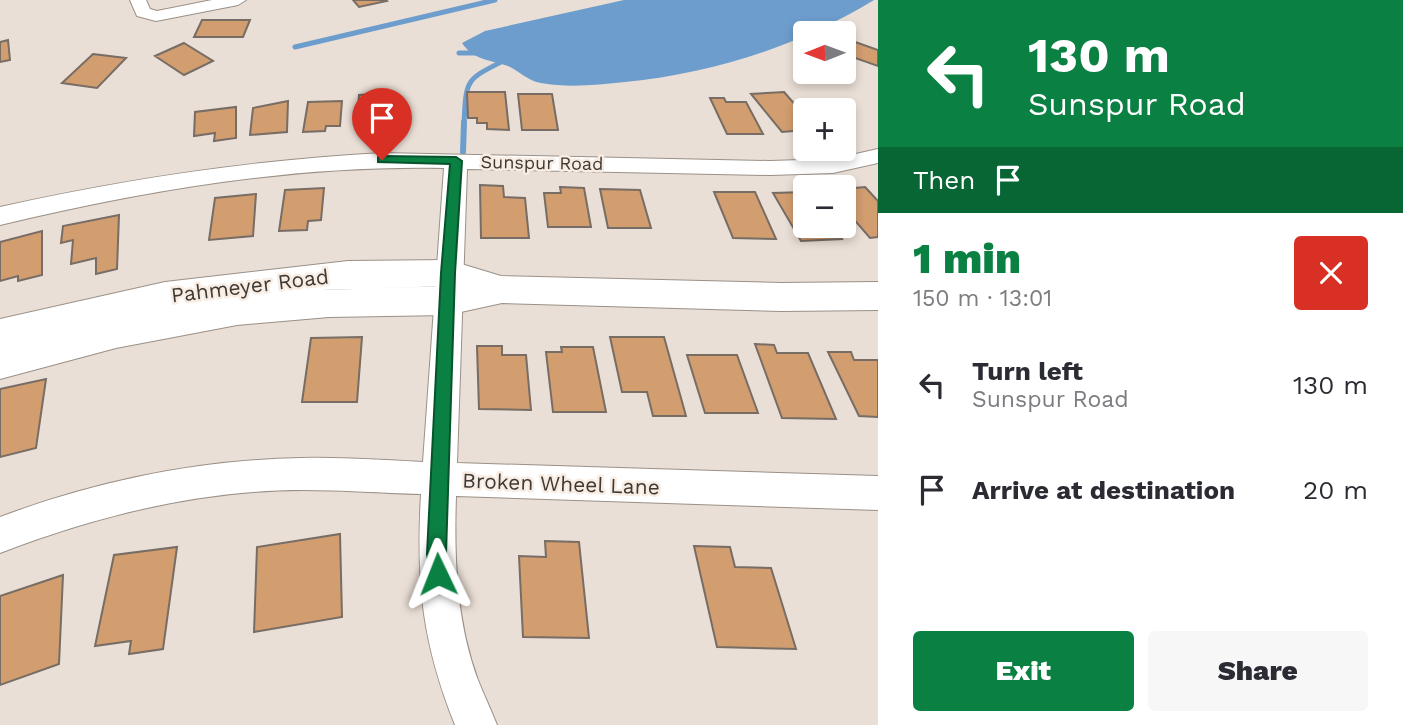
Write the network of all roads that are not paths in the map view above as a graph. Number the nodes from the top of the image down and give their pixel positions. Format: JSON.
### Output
{"nodes":[{"id":1,"x":138,"y":0,"type":"edge"},
{"id":2,"x":238,"y":0,"type":"edge"},
{"id":3,"x":878,"y":156,"type":"edge"},
{"id":4,"x":456,"y":161,"type":"junction"},
{"id":5,"x":0,"y":216,"type":"edge"},
{"id":6,"x":448,"y":287,"type":"junction"},
{"id":7,"x":878,"y":296,"type":"edge"},
{"id":8,"x":0,"y":334,"type":"edge"},
{"id":9,"x":0,"y":363,"type":"edge"},
{"id":10,"x":440,"y":481,"type":"junction"},
{"id":11,"x":878,"y":493,"type":"edge"},
{"id":12,"x":0,"y":535,"type":"edge"},
{"id":13,"x":476,"y":725,"type":"edge"}],
"edges":[{"from":1,"to":2,"type":"street"},
{"from":3,"to":4,"type":"street","name":"Sunspur Road"},
{"from":4,"to":5,"type":"street","name":"Sunspur Road"},
{"from":4,"to":6,"type":"street"},
{"from":6,"to":7,"type":"street","name":"Pahmeyer Road"},
{"from":6,"to":8,"type":"street","name":"Pahmeyer Road"},
{"from":6,"to":9,"type":"street","name":"Pahmeyer Road"},
{"from":6,"to":10,"type":"street"},
{"from":10,"to":11,"type":"street","name":"Broken Wheel Lane"},
{"from":10,"to":12,"type":"street","name":"Broken Wheel Lane"},
{"from":10,"to":13,"type":"street"}]}
